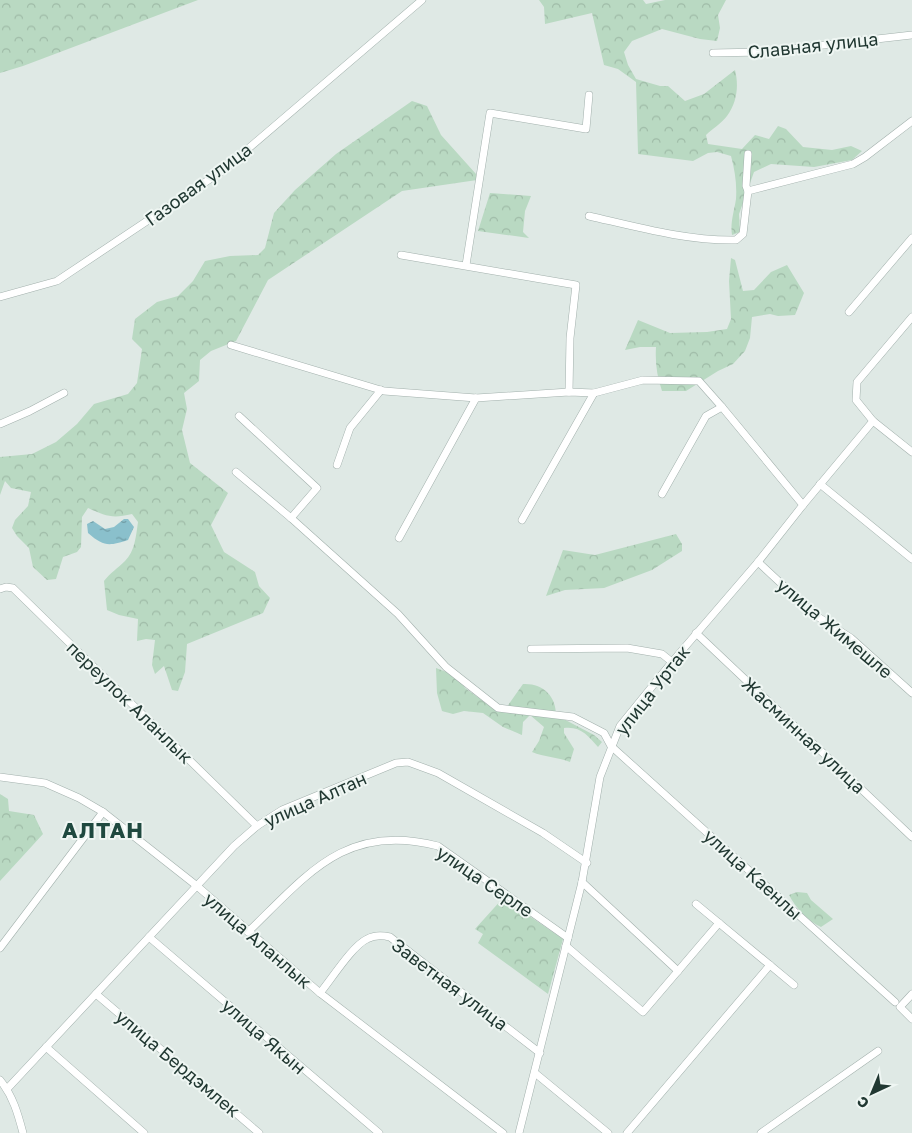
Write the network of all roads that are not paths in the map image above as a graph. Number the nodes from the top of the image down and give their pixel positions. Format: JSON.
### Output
{"nodes":[{"id":1,"x":422,"y":0,"type":"edge"},
{"id":2,"x":912,"y":35,"type":"edge"},
{"id":3,"x":713,"y":53,"type":"dead end"},
{"id":4,"x":590,"y":94,"type":"dead end"},
{"id":5,"x":912,"y":121,"type":"edge"},
{"id":6,"x":748,"y":154,"type":"dead end"},
{"id":7,"x":748,"y":191,"type":"junction"},
{"id":8,"x":590,"y":216,"type":"dead end"},
{"id":9,"x":912,"y":238,"type":"edge"},
{"id":10,"x":401,"y":255,"type":"dead end"},
{"id":11,"x":466,"y":266,"type":"junction"},
{"id":12,"x":0,"y":296,"type":"edge"},
{"id":13,"x":849,"y":312,"type":"dead end"},
{"id":14,"x":912,"y":316,"type":"edge"},
{"id":15,"x":231,"y":345,"type":"dead end"},
{"id":16,"x":381,"y":390,"type":"junction"},
{"id":17,"x":570,"y":392,"type":"junction"},
{"id":18,"x":64,"y":393,"type":"dead end"},
{"id":19,"x":594,"y":393,"type":"junction"},
{"id":20,"x":476,"y":398,"type":"junction"},
{"id":21,"x":722,"y":407,"type":"junction"},
{"id":22,"x":239,"y":416,"type":"dead end"},
{"id":23,"x":873,"y":420,"type":"junction"},
{"id":24,"x":0,"y":424,"type":"edge"},
{"id":25,"x":912,"y":452,"type":"edge"},
{"id":26,"x":337,"y":466,"type":"dead end"},
{"id":27,"x":236,"y":472,"type":"dead end"},
{"id":28,"x":820,"y":484,"type":"junction"},
{"id":29,"x":662,"y":494,"type":"dead end"},
{"id":30,"x":803,"y":505,"type":"junction"},
{"id":31,"x":291,"y":518,"type":"junction"},
{"id":32,"x":522,"y":520,"type":"dead end"},
{"id":33,"x":399,"y":538,"type":"dead end"},
{"id":34,"x":912,"y":559,"type":"edge"},
{"id":35,"x":758,"y":562,"type":"junction"},
{"id":36,"x":0,"y":589,"type":"edge"},
{"id":37,"x":696,"y":633,"type":"junction"},
{"id":38,"x":531,"y":649,"type":"dead end"},
{"id":39,"x":672,"y":662,"type":"junction"},
{"id":40,"x":912,"y":693,"type":"edge"},
{"id":41,"x":611,"y":746,"type":"junction"},
{"id":42,"x":0,"y":777,"type":"edge"},
{"id":43,"x":103,"y":812,"type":"junction"},
{"id":44,"x":257,"y":826,"type":"junction"},
{"id":45,"x":912,"y":837,"type":"edge"},
{"id":46,"x":587,"y":863,"type":"junction"},
{"id":47,"x":582,"y":882,"type":"junction"},
{"id":48,"x":197,"y":886,"type":"junction"},
{"id":49,"x":696,"y":904,"type":"dead end"},
{"id":50,"x":718,"y":924,"type":"junction"},
{"id":51,"x":248,"y":932,"type":"junction"},
{"id":52,"x":149,"y":937,"type":"junction"},
{"id":53,"x":567,"y":942,"type":"junction"},
{"id":54,"x":0,"y":948,"type":"edge"},
{"id":55,"x":770,"y":966,"type":"junction"},
{"id":56,"x":678,"y":971,"type":"junction"},
{"id":57,"x":794,"y":985,"type":"dead end"},
{"id":58,"x":320,"y":993,"type":"junction"},
{"id":59,"x":96,"y":994,"type":"junction"},
{"id":60,"x":912,"y":994,"type":"edge"},
{"id":61,"x":898,"y":1005,"type":"junction"},
{"id":62,"x":912,"y":1019,"type":"edge"},
{"id":63,"x":46,"y":1047,"type":"junction"},
{"id":64,"x":878,"y":1051,"type":"dead end"},
{"id":65,"x":540,"y":1053,"type":"junction"},
{"id":66,"x":535,"y":1073,"type":"junction"},
{"id":67,"x":0,"y":1080,"type":"edge"},
{"id":68,"x":7,"y":1089,"type":"junction"},
{"id":69,"x":24,"y":1133,"type":"edge"},
{"id":70,"x":144,"y":1133,"type":"edge"},
{"id":71,"x":259,"y":1133,"type":"edge"},
{"id":72,"x":379,"y":1133,"type":"edge"},
{"id":73,"x":503,"y":1133,"type":"edge"},
{"id":74,"x":518,"y":1133,"type":"edge"},
{"id":75,"x":608,"y":1133,"type":"edge"},
{"id":76,"x":627,"y":1133,"type":"edge"},
{"id":77,"x":761,"y":1133,"type":"edge"}],
"edges":[{"from":1,"to":12,"type":"street","name":"Газовая улица"},
{"from":2,"to":3,"type":"street","name":"Славная улица"},
{"from":4,"to":11,"type":"street"},
{"from":5,"to":7,"type":"street"},
{"from":6,"to":7,"type":"street"},
{"from":7,"to":8,"type":"street"},
{"from":9,"to":13,"type":"street"},
{"from":10,"to":11,"type":"street"},
{"from":11,"to":17,"type":"street"},
{"from":14,"to":23,"type":"street"},
{"from":15,"to":16,"type":"street"},
{"from":16,"to":20,"type":"street"},
{"from":16,"to":26,"type":"street"},
{"from":17,"to":19,"type":"street"},
{"from":17,"to":20,"type":"street"},
{"from":18,"to":24,"type":"street"},
{"from":19,"to":21,"type":"street"},
{"from":19,"to":32,"type":"street"},
{"from":20,"to":33,"type":"street"},
{"from":21,"to":29,"type":"street"},
{"from":21,"to":30,"type":"street"},
{"from":22,"to":31,"type":"street"},
{"from":23,"to":25,"type":"street"},
{"from":23,"to":28,"type":"street","name":"улица Уртак"},
{"from":27,"to":31,"type":"street","name":"улица Каенлы"},
{"from":28,"to":30,"type":"street","name":"улица Уртак"},
{"from":28,"to":34,"type":"street"},
{"from":30,"to":35,"type":"street","name":"улица Уртак"},
{"from":31,"to":41,"type":"street","name":"улица Каенлы"},
{"from":35,"to":37,"type":"street","name":"улица Уртак"},
{"from":35,"to":40,"type":"street","name":"улица Жимешле"},
{"from":36,"to":44,"type":"street","name":"переулок Аланлык"},
{"from":37,"to":39,"type":"street","name":"улица Уртак"},
{"from":37,"to":45,"type":"street","name":"Жасминная улица"},
{"from":38,"to":39,"type":"street"},
{"from":39,"to":41,"type":"street","name":"улица Уртак"},
{"from":41,"to":46,"type":"street","name":"улица Уртак"},
{"from":41,"to":61,"type":"street","name":"улица Каенлы"},
{"from":42,"to":43,"type":"street","name":"улица Аланлык"},
{"from":43,"to":48,"type":"street","name":"улица Аланлык"},
{"from":43,"to":54,"type":"street"},
{"from":44,"to":46,"type":"street","name":"улица Алтан"},
{"from":44,"to":48,"type":"street","name":"улица Алтан"},
{"from":46,"to":47,"type":"street","name":"улица Уртак"},
{"from":47,"to":53,"type":"street","name":"улица Уртак"},
{"from":47,"to":56,"type":"street"},
{"from":48,"to":51,"type":"street","name":"улица Аланлык"},
{"from":48,"to":52,"type":"street","name":"улица Алтан"},
{"from":49,"to":50,"type":"street"},
{"from":50,"to":55,"type":"street"},
{"from":50,"to":56,"type":"street"},
{"from":51,"to":53,"type":"street","name":"улица Серле"},
{"from":51,"to":58,"type":"street","name":"улица Аланлык"},
{"from":52,"to":59,"type":"street","name":"улица Алтан"},
{"from":52,"to":72,"type":"street","name":"улица Якын"},
{"from":53,"to":56,"type":"street","name":"улица Серле"},
{"from":53,"to":65,"type":"street","name":"улица Уртак"},
{"from":55,"to":57,"type":"street"},
{"from":55,"to":76,"type":"street"},
{"from":58,"to":65,"type":"street","name":"Заветная улица"},
{"from":58,"to":73,"type":"street","name":"улица Аланлык"},
{"from":59,"to":63,"type":"street","name":"улица Алтан"},
{"from":59,"to":71,"type":"street","name":"улица Бердэмлек"},
{"from":60,"to":61,"type":"street"},
{"from":61,"to":62,"type":"street","name":"улица Каенлы"},
{"from":63,"to":68,"type":"street","name":"улица Алтан"},
{"from":63,"to":70,"type":"street"},
{"from":64,"to":77,"type":"street"},
{"from":65,"to":66,"type":"street","name":"улица Уртак"},
{"from":66,"to":74,"type":"street","name":"улица Уртак"},
{"from":66,"to":75,"type":"street"},
{"from":67,"to":68,"type":"street"},
{"from":68,"to":69,"type":"street"}]}
